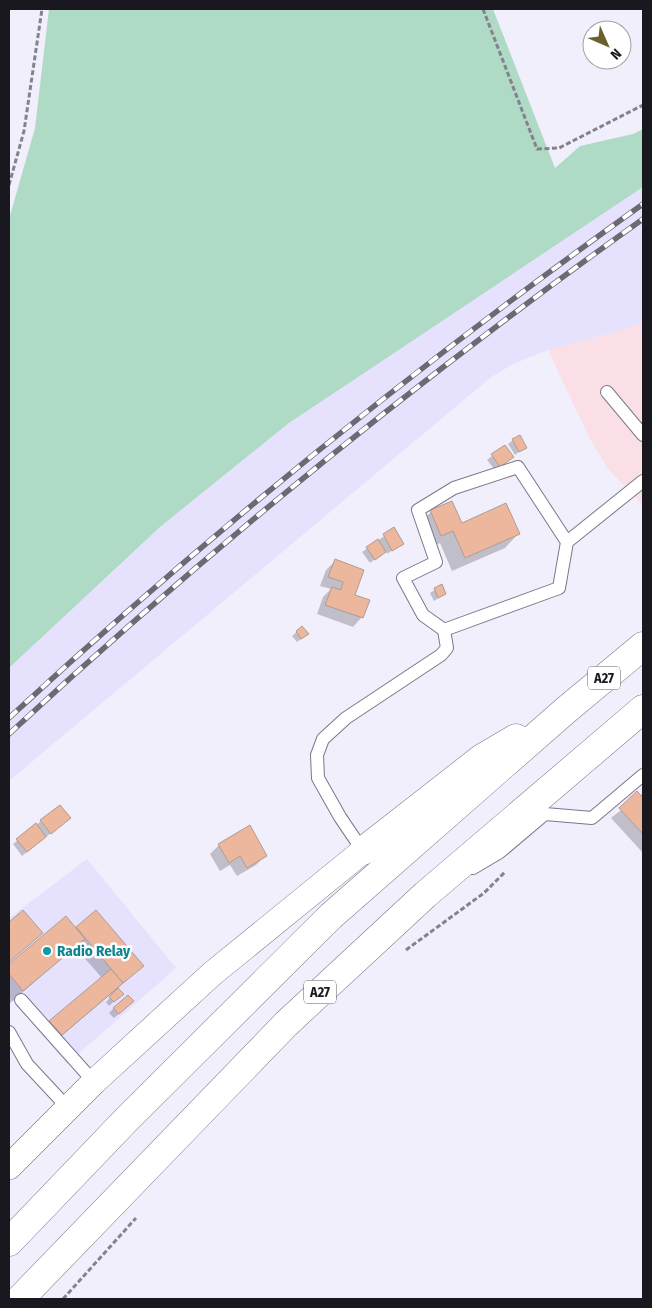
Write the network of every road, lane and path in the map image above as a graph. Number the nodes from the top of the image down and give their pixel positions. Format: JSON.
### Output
{"nodes":[{"id":1,"x":42,"y":9,"type":"edge"},
{"id":2,"x":483,"y":9,"type":"edge"},
{"id":3,"x":643,"y":105,"type":"edge"},
{"id":4,"x":9,"y":185,"type":"edge"},
{"id":5,"x":607,"y":392,"type":"dead end"},
{"id":6,"x":643,"y":435,"type":"edge"},
{"id":7,"x":643,"y":481,"type":"edge"},
{"id":8,"x":568,"y":542,"type":"junction"},
{"id":9,"x":444,"y":630,"type":"junction"},
{"id":10,"x":643,"y":646,"type":"edge"},
{"id":11,"x":643,"y":709,"type":"edge"},
{"id":12,"x":566,"y":710,"type":"junction"},
{"id":13,"x":643,"y":775,"type":"edge"},
{"id":14,"x":363,"y":851,"type":"junction"},
{"id":15,"x":508,"y":868,"type":"dead end"},
{"id":16,"x":425,"y":895,"type":"junction"},
{"id":17,"x":400,"y":954,"type":"dead end"},
{"id":18,"x":20,"y":1000,"type":"dead end"},
{"id":19,"x":9,"y":1032,"type":"edge"},
{"id":20,"x":94,"y":1082,"type":"junction"},
{"id":21,"x":68,"y":1108,"type":"junction"},
{"id":22,"x":9,"y":1167,"type":"edge"},
{"id":23,"x":141,"y":1213,"type":"dead end"},
{"id":24,"x":9,"y":1242,"type":"edge"},
{"id":25,"x":20,"y":1299,"type":"edge"},
{"id":26,"x":63,"y":1299,"type":"edge"}],
"edges":[{"from":1,"to":4,"type":"path"},
{"from":2,"to":3,"type":"path"},
{"from":5,"to":6,"type":"lane"},
{"from":7,"to":8,"type":"lane"},
{"from":8,"to":9,"type":"lane"},
{"from":8,"to":9,"type":"lane"},
{"from":9,"to":14,"type":"lane"},
{"from":10,"to":12,"type":"highway","number":"A27"},
{"from":11,"to":16,"type":"highway","number":"A27"},
{"from":12,"to":14,"type":"highway","number":"A27"},
{"from":12,"to":24,"type":"highway","number":"A27"},
{"from":13,"to":16,"type":"lane"},
{"from":14,"to":20,"type":"street"},
{"from":15,"to":17,"type":"path"},
{"from":16,"to":25,"type":"highway","number":"A27"},
{"from":18,"to":20,"type":"lane"},
{"from":19,"to":21,"type":"lane"},
{"from":20,"to":21,"type":"street"},
{"from":21,"to":22,"type":"street"},
{"from":23,"to":26,"type":"path"}]}
